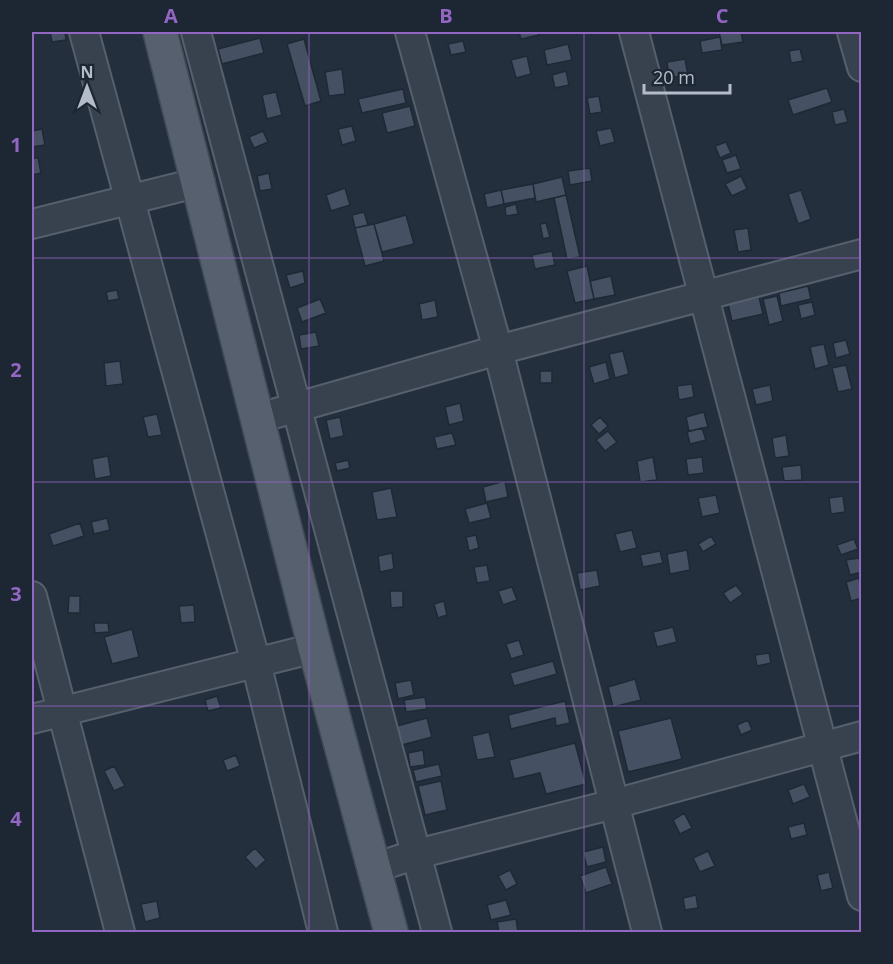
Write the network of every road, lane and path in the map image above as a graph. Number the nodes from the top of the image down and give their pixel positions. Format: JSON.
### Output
{"nodes":[{"id":1,"x":84,"y":32,"type":"edge"},
{"id":2,"x":160,"y":32,"type":"edge"},
{"id":3,"x":196,"y":32,"type":"edge"},
{"id":4,"x":410,"y":32,"type":"edge"},
{"id":5,"x":634,"y":32,"type":"edge"},
{"id":6,"x":852,"y":32,"type":"edge"},
{"id":7,"x":861,"y":67,"type":"edge"},
{"id":8,"x":200,"y":182,"type":"junction"},
{"id":9,"x":129,"y":200,"type":"junction"},
{"id":10,"x":32,"y":224,"type":"edge"},
{"id":11,"x":861,"y":254,"type":"edge"},
{"id":12,"x":703,"y":296,"type":"junction"},
{"id":13,"x":498,"y":350,"type":"junction"},
{"id":14,"x":297,"y":408,"type":"junction"},
{"id":15,"x":259,"y":418,"type":"junction"},
{"id":16,"x":32,"y":596,"type":"edge"},
{"id":17,"x":315,"y":648,"type":"junction"},
{"id":18,"x":256,"y":663,"type":"junction"},
{"id":19,"x":62,"y":711,"type":"junction"},
{"id":20,"x":32,"y":719,"type":"edge"},
{"id":21,"x":861,"y":736,"type":"edge"},
{"id":22,"x":823,"y":746,"type":"junction"},
{"id":23,"x":614,"y":804,"type":"junction"},
{"id":24,"x":417,"y":854,"type":"junction"},
{"id":25,"x":374,"y":868,"type":"junction"},
{"id":26,"x":861,"y":896,"type":"edge"},
{"id":27,"x":120,"y":933,"type":"edge"},
{"id":28,"x":322,"y":933,"type":"edge"},
{"id":29,"x":391,"y":933,"type":"edge"},
{"id":30,"x":437,"y":933,"type":"edge"},
{"id":31,"x":647,"y":933,"type":"edge"}],
"edges":[{"from":1,"to":9,"type":"street"},
{"from":2,"to":8,"type":"main road"},
{"from":3,"to":14,"type":"street"},
{"from":4,"to":13,"type":"street"},
{"from":5,"to":12,"type":"street"},
{"from":6,"to":7,"type":"street"},
{"from":8,"to":9,"type":"street"},
{"from":8,"to":15,"type":"main road"},
{"from":9,"to":10,"type":"street"},
{"from":9,"to":18,"type":"street"},
{"from":11,"to":12,"type":"street"},
{"from":12,"to":13,"type":"street"},
{"from":12,"to":22,"type":"street"},
{"from":13,"to":14,"type":"street"},
{"from":13,"to":23,"type":"street"},
{"from":14,"to":15,"type":"street"},
{"from":14,"to":24,"type":"street"},
{"from":15,"to":17,"type":"main road"},
{"from":16,"to":19,"type":"street"},
{"from":17,"to":18,"type":"street"},
{"from":17,"to":25,"type":"main road"},
{"from":18,"to":19,"type":"street"},
{"from":18,"to":28,"type":"street"},
{"from":19,"to":20,"type":"street"},
{"from":19,"to":27,"type":"street"},
{"from":21,"to":22,"type":"street"},
{"from":22,"to":23,"type":"street"},
{"from":22,"to":26,"type":"street"},
{"from":23,"to":24,"type":"street"},
{"from":23,"to":31,"type":"street"},
{"from":24,"to":25,"type":"street"},
{"from":24,"to":30,"type":"street"},
{"from":25,"to":29,"type":"main road"}]}
